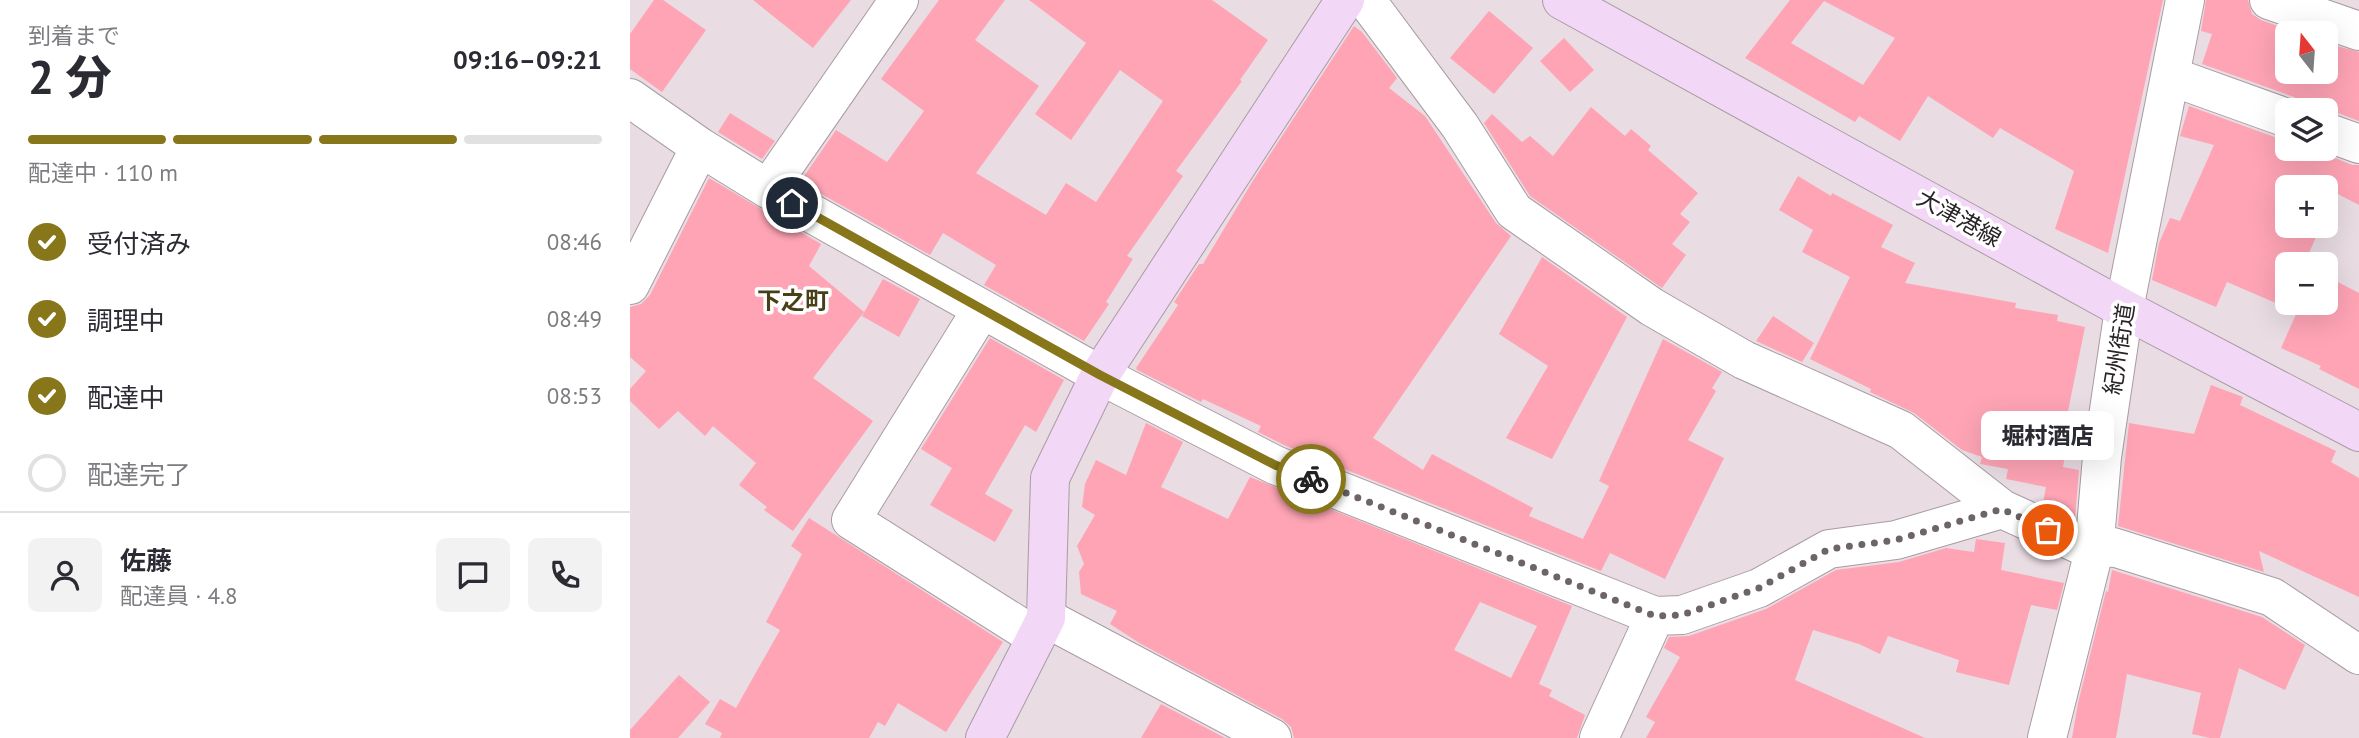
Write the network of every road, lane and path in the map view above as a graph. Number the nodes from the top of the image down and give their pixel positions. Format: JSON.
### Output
{"nodes":[{"id":1,"x":899,"y":0,"type":"edge"},
{"id":2,"x":1345,"y":0,"type":"edge"},
{"id":3,"x":1366,"y":0,"type":"edge"},
{"id":4,"x":1562,"y":0,"type":"edge"},
{"id":5,"x":2185,"y":0,"type":"edge"},
{"id":6,"x":2269,"y":0,"type":"edge"},
{"id":7,"x":2359,"y":31,"type":"edge"},
{"id":8,"x":2170,"y":76,"type":"junction"},
{"id":9,"x":630,"y":98,"type":"edge"},
{"id":10,"x":2275,"y":114,"type":"edge"},
{"id":11,"x":2338,"y":136,"type":"edge"},
{"id":12,"x":2359,"y":144,"type":"edge"},
{"id":13,"x":700,"y":147,"type":"junction"},
{"id":14,"x":768,"y":189,"type":"junction"},
{"id":15,"x":630,"y":285,"type":"edge"},
{"id":16,"x":982,"y":309,"type":"junction"},
{"id":17,"x":2124,"y":309,"type":"junction"},
{"id":18,"x":1100,"y":375,"type":"junction"},
{"id":19,"x":2359,"y":432,"type":"edge"},
{"id":20,"x":2002,"y":509,"type":"junction"},
{"id":21,"x":2094,"y":551,"type":"junction"},
{"id":22,"x":1655,"y":616,"type":"junction"},
{"id":23,"x":1041,"y":627,"type":"junction"},
{"id":24,"x":2359,"y":655,"type":"edge"},
{"id":25,"x":985,"y":738,"type":"edge"},
{"id":26,"x":1272,"y":738,"type":"edge"},
{"id":27,"x":1599,"y":738,"type":"edge"},
{"id":28,"x":2047,"y":738,"type":"edge"}],
"edges":[{"from":1,"to":14,"type":"street"},
{"from":2,"to":18,"type":"main road"},
{"from":3,"to":20,"type":"street"},
{"from":4,"to":17,"type":"main road","name":"大津港線"},
{"from":5,"to":8,"type":"street","name":"紀州街道"},
{"from":6,"to":7,"type":"street"},
{"from":8,"to":10,"type":"street"},
{"from":8,"to":17,"type":"street","name":"紀州街道"},
{"from":9,"to":13,"type":"street"},
{"from":11,"to":12,"type":"street"},
{"from":13,"to":14,"type":"street"},
{"from":13,"to":15,"type":"street"},
{"from":14,"to":16,"type":"street"},
{"from":16,"to":18,"type":"street"},
{"from":16,"to":23,"type":"street"},
{"from":17,"to":19,"type":"main road","name":"大津港線"},
{"from":17,"to":21,"type":"street","name":"紀州街道"},
{"from":18,"to":22,"type":"street"},
{"from":18,"to":23,"type":"main road"},
{"from":20,"to":21,"type":"street"},
{"from":20,"to":22,"type":"street"},
{"from":21,"to":24,"type":"street"},
{"from":21,"to":28,"type":"street","name":"紀州街道"},
{"from":22,"to":27,"type":"street"},
{"from":23,"to":25,"type":"main road"},
{"from":23,"to":26,"type":"street"}]}
